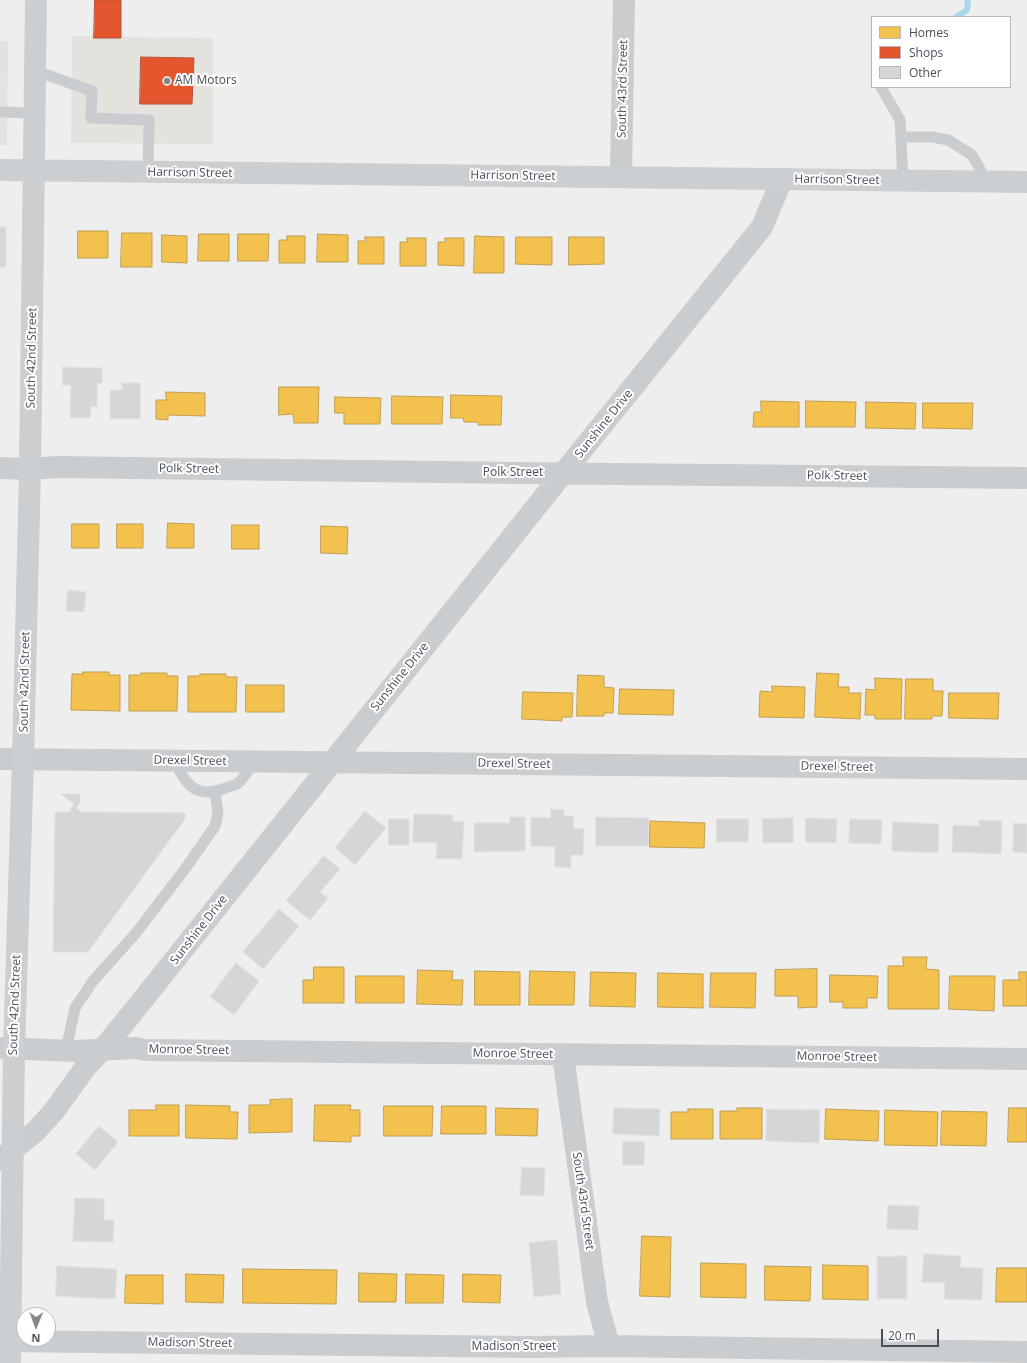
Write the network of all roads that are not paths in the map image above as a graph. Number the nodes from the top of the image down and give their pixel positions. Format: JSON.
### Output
{"nodes":[{"id":1,"x":36,"y":0,"type":"edge"},
{"id":2,"x":624,"y":0,"type":"edge"},
{"id":3,"x":36,"y":71,"type":"junction"},
{"id":4,"x":882,"y":88,"type":"edge"},
{"id":5,"x":0,"y":112,"type":"edge"},
{"id":6,"x":35,"y":113,"type":"junction"},
{"id":7,"x":901,"y":138,"type":"junction"},
{"id":8,"x":0,"y":170,"type":"edge"},
{"id":9,"x":35,"y":171,"type":"junction"},
{"id":10,"x":148,"y":172,"type":"junction"},
{"id":11,"x":622,"y":177,"type":"junction"},
{"id":12,"x":782,"y":179,"type":"junction"},
{"id":13,"x":903,"y":180,"type":"junction"},
{"id":14,"x":985,"y":181,"type":"junction"},
{"id":15,"x":1027,"y":182,"type":"edge"},
{"id":16,"x":0,"y":468,"type":"edge"},
{"id":17,"x":30,"y":468,"type":"junction"},
{"id":18,"x":564,"y":473,"type":"junction"},
{"id":19,"x":1027,"y":478,"type":"edge"},
{"id":20,"x":0,"y":759,"type":"edge"},
{"id":21,"x":23,"y":759,"type":"junction"},
{"id":22,"x":174,"y":760,"type":"junction"},
{"id":23,"x":255,"y":761,"type":"junction"},
{"id":24,"x":332,"y":762,"type":"junction"},
{"id":25,"x":1027,"y":769,"type":"edge"},
{"id":26,"x":215,"y":792,"type":"junction"},
{"id":27,"x":7,"y":1048,"type":"edge"},
{"id":28,"x":103,"y":1049,"type":"junction"},
{"id":29,"x":66,"y":1050,"type":"junction"},
{"id":30,"x":563,"y":1055,"type":"junction"},
{"id":31,"x":1027,"y":1059,"type":"edge"},
{"id":32,"x":6,"y":1155,"type":"edge"},
{"id":33,"x":5,"y":1341,"type":"edge"},
{"id":34,"x":609,"y":1346,"type":"junction"},
{"id":35,"x":1027,"y":1352,"type":"edge"},
{"id":36,"x":529,"y":1355,"type":"edge"},
{"id":37,"x":877,"y":1356,"type":"edge"},
{"id":38,"x":10,"y":1363,"type":"edge"}],
"edges":[{"from":1,"to":3,"type":"street","name":"South 42nd Street"},
{"from":2,"to":11,"type":"street","name":"South 43rd Street"},
{"from":3,"to":6,"type":"street","name":"South 42nd Street"},
{"from":3,"to":10,"type":"lane"},
{"from":4,"to":7,"type":"lane"},
{"from":5,"to":6,"type":"lane"},
{"from":6,"to":9,"type":"street","name":"South 42nd Street"},
{"from":7,"to":13,"type":"lane"},
{"from":7,"to":14,"type":"lane"},
{"from":8,"to":9,"type":"street","name":"Harrison Street"},
{"from":9,"to":10,"type":"street","name":"Harrison Street"},
{"from":9,"to":17,"type":"street","name":"South 42nd Street"},
{"from":10,"to":11,"type":"street","name":"Harrison Street"},
{"from":11,"to":12,"type":"street","name":"Harrison Street"},
{"from":12,"to":13,"type":"street","name":"Harrison Street"},
{"from":12,"to":18,"type":"street","name":"Sunshine Drive"},
{"from":13,"to":14,"type":"street","name":"Harrison Street"},
{"from":14,"to":15,"type":"street","name":"Harrison Street"},
{"from":16,"to":17,"type":"street","name":"Polk Street"},
{"from":17,"to":18,"type":"street","name":"Polk Street"},
{"from":17,"to":21,"type":"street","name":"South 42nd Street"},
{"from":18,"to":19,"type":"street","name":"Polk Street"},
{"from":18,"to":24,"type":"street","name":"Sunshine Drive"},
{"from":20,"to":21,"type":"street","name":"Drexel Street"},
{"from":21,"to":22,"type":"street","name":"Drexel Street"},
{"from":21,"to":27,"type":"street","name":"South 42nd Street"},
{"from":22,"to":23,"type":"street","name":"Drexel Street"},
{"from":22,"to":26,"type":"lane"},
{"from":23,"to":24,"type":"street","name":"Drexel Street"},
{"from":23,"to":26,"type":"lane"},
{"from":24,"to":25,"type":"street","name":"Drexel Street"},
{"from":24,"to":28,"type":"street","name":"Sunshine Drive"},
{"from":26,"to":29,"type":"lane"},
{"from":27,"to":29,"type":"street","name":"Monroe Street"},
{"from":27,"to":32,"type":"street","name":"South 42nd Street"},
{"from":28,"to":29,"type":"street","name":"Monroe Street"},
{"from":28,"to":30,"type":"street","name":"Monroe Street"},
{"from":28,"to":32,"type":"street","name":"Sunshine Drive"},
{"from":30,"to":31,"type":"street","name":"Monroe Street"},
{"from":30,"to":34,"type":"street","name":"South 43rd Street"},
{"from":32,"to":33,"type":"street","name":"South 42nd Street"},
{"from":33,"to":36,"type":"street","name":"Madison Street"},
{"from":33,"to":38,"type":"street","name":"South 42nd Street"},
{"from":34,"to":36,"type":"street","name":"Madison Street"},
{"from":34,"to":37,"type":"street","name":"Madison Street"},
{"from":35,"to":37,"type":"street","name":"Madison Street"}]}
